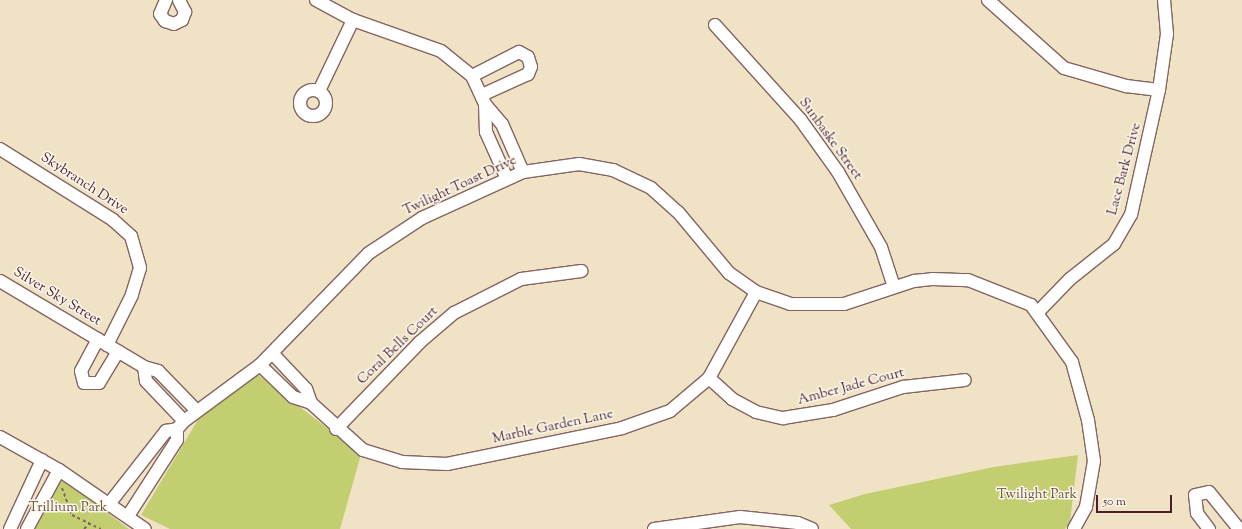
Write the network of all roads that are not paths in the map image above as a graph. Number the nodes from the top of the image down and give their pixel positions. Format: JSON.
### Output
{"nodes":[{"id":1,"x":166,"y":0,"type":"edge"},
{"id":2,"x":316,"y":0,"type":"edge"},
{"id":3,"x":988,"y":0,"type":"edge"},
{"id":4,"x":1164,"y":0,"type":"edge"},
{"id":5,"x":184,"y":1,"type":"edge"},
{"id":6,"x":353,"y":20,"type":"junction"},
{"id":7,"x":715,"y":25,"type":"dead end"},
{"id":8,"x":472,"y":76,"type":"junction"},
{"id":9,"x":1159,"y":90,"type":"junction"},
{"id":10,"x":319,"y":91,"type":"dead end"},
{"id":11,"x":483,"y":100,"type":"junction"},
{"id":12,"x":0,"y":149,"type":"edge"},
{"id":13,"x":522,"y":172,"type":"junction"},
{"id":14,"x":507,"y":178,"type":"junction"},
{"id":15,"x":581,"y":271,"type":"dead end"},
{"id":16,"x":0,"y":281,"type":"edge"},
{"id":17,"x":894,"y":287,"type":"junction"},
{"id":18,"x":756,"y":292,"type":"junction"},
{"id":19,"x":1037,"y":313,"type":"junction"},
{"id":20,"x":103,"y":342,"type":"junction"},
{"id":21,"x":118,"y":351,"type":"junction"},
{"id":22,"x":272,"y":353,"type":"junction"},
{"id":23,"x":260,"y":364,"type":"junction"},
{"id":24,"x":144,"y":367,"type":"junction"},
{"id":25,"x":709,"y":378,"type":"junction"},
{"id":26,"x":965,"y":380,"type":"dead end"},
{"id":27,"x":311,"y":404,"type":"junction"},
{"id":28,"x":196,"y":410,"type":"junction"},
{"id":29,"x":181,"y":425,"type":"junction"},
{"id":30,"x":336,"y":429,"type":"junction"},
{"id":31,"x":0,"y":437,"type":"edge"},
{"id":32,"x":42,"y":460,"type":"junction"},
{"id":33,"x":59,"y":470,"type":"junction"},
{"id":34,"x":109,"y":504,"type":"junction"},
{"id":35,"x":128,"y":516,"type":"junction"},
{"id":36,"x":10,"y":529,"type":"edge"},
{"id":37,"x":27,"y":529,"type":"edge"},
{"id":38,"x":145,"y":529,"type":"edge"},
{"id":39,"x":654,"y":529,"type":"edge"},
{"id":40,"x":812,"y":529,"type":"edge"},
{"id":41,"x":1074,"y":529,"type":"edge"},
{"id":42,"x":1209,"y":529,"type":"edge"},
{"id":43,"x":1239,"y":529,"type":"edge"}],
"edges":[{"from":1,"to":5,"type":"street"},
{"from":2,"to":6,"type":"street"},
{"from":3,"to":9,"type":"street"},
{"from":4,"to":9,"type":"street","name":"Lace Bark Drive"},
{"from":6,"to":8,"type":"street"},
{"from":6,"to":10,"type":"street"},
{"from":7,"to":17,"type":"street","name":"Sunbaske Street"},
{"from":8,"to":11,"type":"street"},
{"from":8,"to":11,"type":"street"},
{"from":9,"to":19,"type":"street","name":"Lace Bark Drive"},
{"from":11,"to":13,"type":"street"},
{"from":11,"to":14,"type":"street"},
{"from":12,"to":20,"type":"street","name":"Skybranch Drive"},
{"from":13,"to":14,"type":"street","name":"Twilight Toast Drive"},
{"from":13,"to":18,"type":"street","name":"Twilight Toast Drive"},
{"from":14,"to":22,"type":"street","name":"Twilight Toast Drive"},
{"from":15,"to":30,"type":"street","name":"Coral Bells Court"},
{"from":16,"to":20,"type":"street","name":"Silver Sky Street"},
{"from":17,"to":18,"type":"street","name":"Twilight Toast Drive"},
{"from":17,"to":19,"type":"street","name":"Twilight Toast Drive"},
{"from":18,"to":25,"type":"street","name":"Marble Garden Lane"},
{"from":19,"to":41,"type":"street","name":"Twilight Toast Drive"},
{"from":20,"to":21,"type":"street","name":"Silver Sky Street"},
{"from":20,"to":21,"type":"street","name":"Silver Sky Street"},
{"from":21,"to":24,"type":"street","name":"Silver Sky Street"},
{"from":22,"to":23,"type":"street","name":"Twilight Toast Drive"},
{"from":22,"to":27,"type":"street","name":"Marble Garden Lane"},
{"from":23,"to":27,"type":"street","name":"Marble Garden Lane"},
{"from":23,"to":28,"type":"street","name":"Twilight Toast Drive"},
{"from":24,"to":28,"type":"street","name":"Silver Sky Street"},
{"from":24,"to":29,"type":"street"},
{"from":25,"to":26,"type":"street","name":"Amber Jade Court"},
{"from":25,"to":30,"type":"street","name":"Marble Garden Lane"},
{"from":27,"to":30,"type":"street","name":"Marble Garden Lane"},
{"from":28,"to":29,"type":"street","name":"Twilight Toast Drive"},
{"from":29,"to":34,"type":"street","name":"Twilight Toast Drive"},
{"from":29,"to":35,"type":"street"},
{"from":31,"to":32,"type":"street"},
{"from":32,"to":33,"type":"street"},
{"from":32,"to":36,"type":"street"},
{"from":33,"to":34,"type":"street"},
{"from":33,"to":37,"type":"street"},
{"from":34,"to":35,"type":"street"},
{"from":35,"to":38,"type":"street"},
{"from":39,"to":40,"type":"street"},
{"from":42,"to":43,"type":"street"}]}
